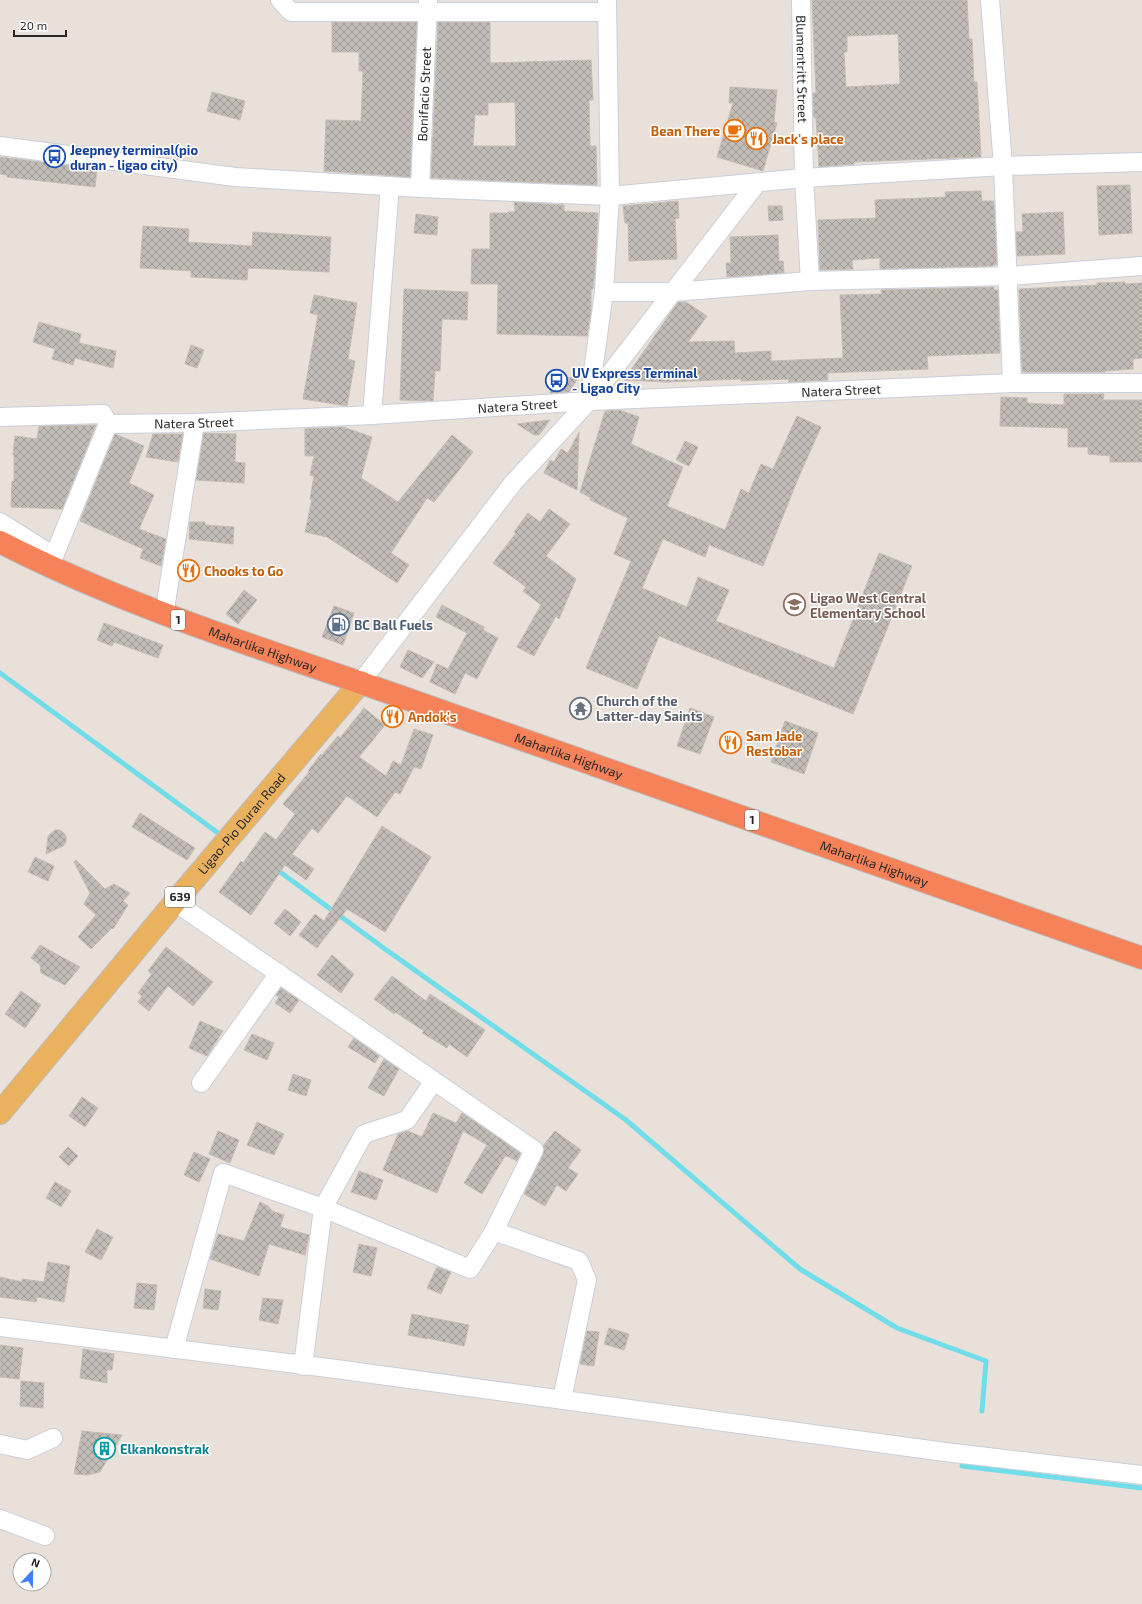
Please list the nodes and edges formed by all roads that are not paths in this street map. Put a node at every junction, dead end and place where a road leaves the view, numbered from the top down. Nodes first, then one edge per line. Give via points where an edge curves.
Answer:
1 (280, 0) edge
2 (801, 0) edge
3 (990, 0) edge
4 (427, 6) edge
5 (607, 6) edge
6 (0, 146) edge
7 (1142, 162) edge
8 (1003, 166) junction
9 (804, 178) junction
10 (757, 183) junction
11 (390, 186) junction
12 (420, 188) junction
13 (610, 196) junction
14 (1142, 266) edge
15 (1008, 276) junction
16 (810, 281) junction
17 (604, 292) junction
18 (674, 292) junction
19 (1012, 383) junction
20 (1142, 383) edge
21 (589, 401) junction
22 (372, 415) junction
23 (0, 417) edge
24 (195, 423) junction
25 (108, 424) junction
26 (0, 522) edge
27 (0, 542) edge
28 (164, 615) junction
29 (361, 682) junction
30 (175, 902) junction
31 (1142, 958) edge
32 (279, 973) junction
33 (434, 1081) junction
34 (201, 1083) dead end
35 (0, 1113) edge
36 (323, 1208) junction
37 (494, 1231) junction
38 (0, 1327) edge
39 (174, 1349) junction
40 (303, 1366) junction
41 (562, 1399) junction
42 (53, 1438) dead end
43 (0, 1444) edge
44 (1142, 1475) edge
45 (0, 1519) edge
46 (45, 1536) dead end

1 - 4 street via 291,12
2 - 9 street, Blumentritt Street
3 - 8 street
4 - 5 street
4 - 12 street, Bonifacio Street
5 - 13 street
6 - 11 street via 235,176
7 - 8 street
8 - 9 street
8 - 15 street
9 - 10 street
9 - 16 street, Blumentritt Street
10 - 13 street
10 - 18 street
11 - 12 street
11 - 22 street
12 - 13 street
13 - 17 street
14 - 15 street
15 - 16 street
15 - 19 street
16 - 18 street
17 - 18 street
17 - 21 street
18 - 21 street
19 - 20 street, Natera Street
19 - 21 street, Natera Street
21 - 22 street, Natera Street
21 - 29 street via 513,483
22 - 24 street, Natera Street
23 - 25 street via 103,414
24 - 25 street, Natera Street
24 - 28 street
25 - 26 street via 54,556
27 - 28 highway, Maharlika Highway / 1 via 112,595
28 - 29 highway, Maharlika Highway / 1
29 - 30 main road, Ligao-Pio Duran Road / 639
29 - 31 highway, Maharlika Highway / 1
30 - 32 street
30 - 35 main road, Ligao-Pio Duran Road / 639
32 - 33 street
32 - 34 street
33 - 36 street via 407,1120 364,1134
33 - 37 street via 534,1150
36 - 37 street via 470,1269
36 - 39 street via 223,1173
36 - 40 street
37 - 41 street via 579,1261 587,1280
38 - 39 street
39 - 40 street
40 - 41 street
41 - 44 street via 945,1452
42 - 43 street via 26,1450
45 - 46 street

